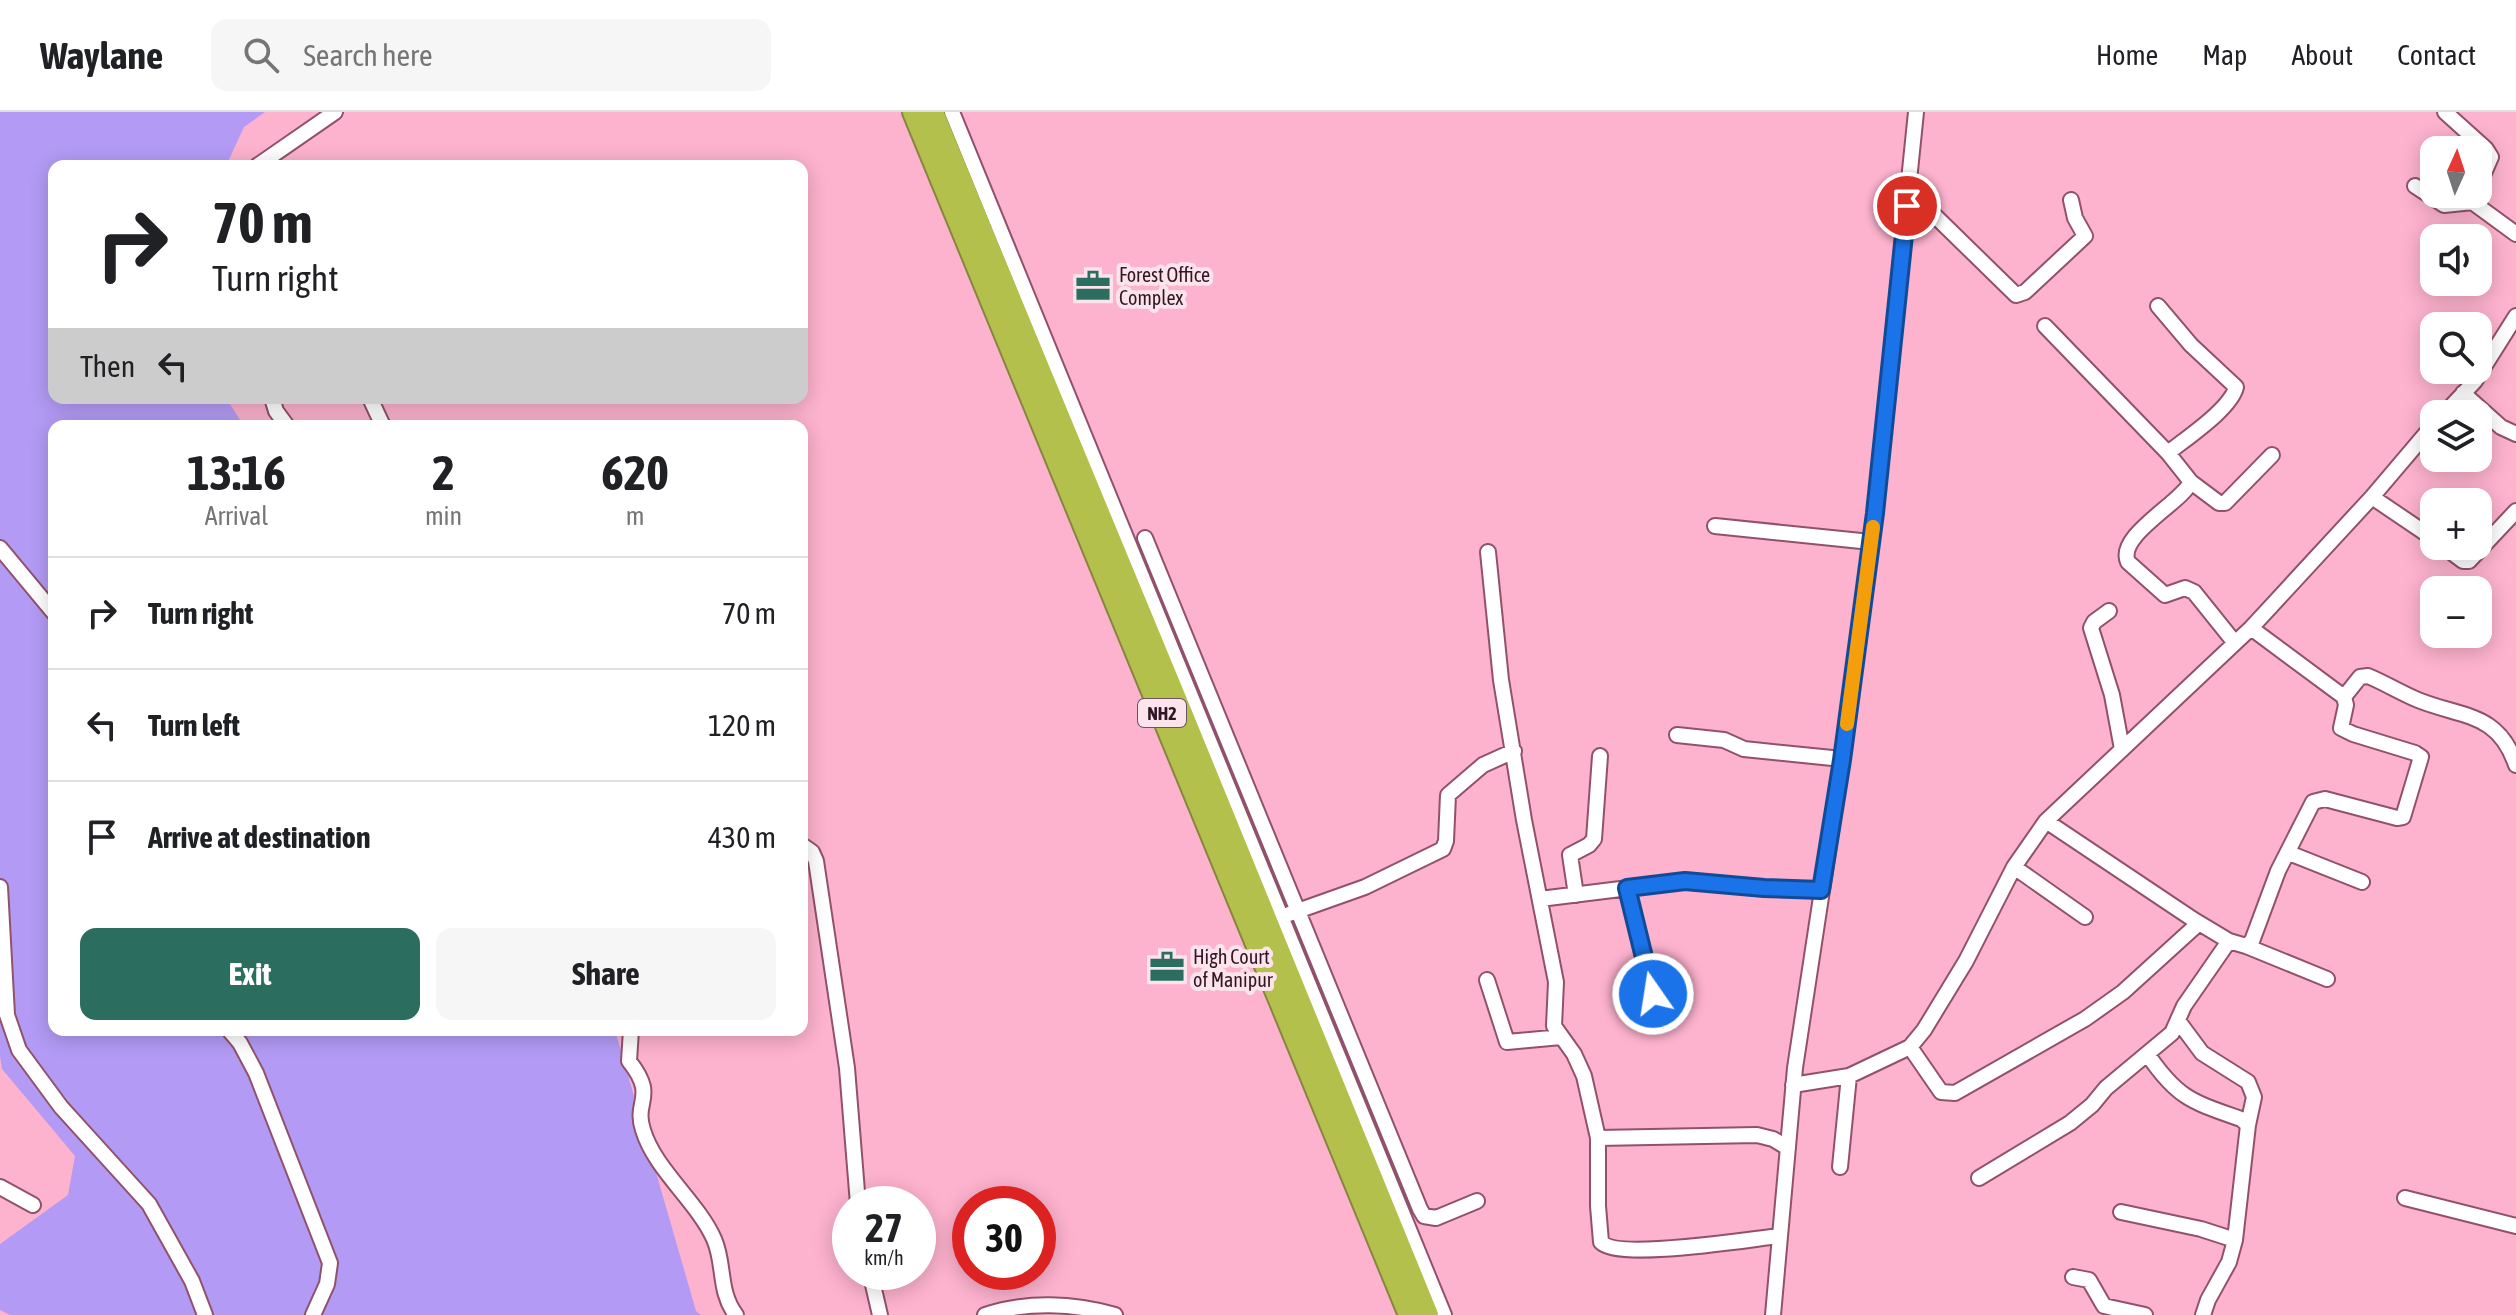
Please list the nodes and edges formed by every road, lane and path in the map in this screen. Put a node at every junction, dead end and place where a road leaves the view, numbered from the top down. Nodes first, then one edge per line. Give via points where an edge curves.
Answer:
1 (335, 112) edge
2 (913, 112) edge
3 (933, 112) edge
4 (952, 112) edge
5 (1916, 112) edge
6 (2445, 112) edge
7 (2472, 136) edge
8 (266, 160) edge
9 (2415, 186) dead end
10 (2420, 189) edge
11 (1908, 196) junction
12 (2071, 200) dead end
13 (2489, 208) edge
14 (2516, 234) edge
15 (2158, 306) dead end
16 (2512, 324) edge
17 (2045, 326) dead end
18 (2463, 393) junction
19 (2457, 400) edge
20 (2515, 434) edge
21 (2420, 440) edge
22 (2168, 453) junction
23 (2272, 455) dead end
24 (2191, 482) junction
25 (2372, 497) junction
26 (2516, 511) edge
27 (1715, 526) dead end
28 (2420, 530) edge
29 (2492, 537) edge
30 (1145, 538) dead end
31 (1871, 542) junction
32 (0, 548) edge
33 (1488, 552) dead end
34 (48, 606) edge
35 (2109, 611) dead end
36 (2251, 628) junction
37 (2235, 643) junction
38 (2344, 697) junction
39 (1677, 735) dead end
40 (2122, 749) junction
41 (1514, 751) junction
42 (1600, 756) dead end
43 (1842, 759) junction
44 (2516, 765) edge
45 (2046, 821) junction
46 (808, 848) edge
47 (2289, 853) junction
48 (2014, 867) junction
49 (2362, 882) dead end
50 (0, 887) edge
51 (1627, 888) junction
52 (1821, 890) junction
53 (1576, 895) junction
54 (1540, 899) junction
55 (1298, 911) junction
56 (1281, 917) junction
57 (2085, 917) dead end
58 (2199, 923) junction
59 (2229, 941) junction
60 (2246, 946) junction
61 (2327, 979) dead end
62 (1487, 980) dead end
63 (1653, 994) dead end
64 (2179, 1022) junction
65 (234, 1036) edge
66 (631, 1036) edge
67 (1561, 1037) junction
68 (1910, 1047) junction
69 (2148, 1055) junction
70 (1849, 1076) junction
71 (1793, 1085) junction
72 (2248, 1125) junction
73 (1598, 1138) junction
74 (1788, 1148) junction
75 (1840, 1167) dead end
76 (1979, 1178) dead end
77 (857, 1186) edge
78 (0, 1187) edge
79 (2405, 1198) dead end
80 (1477, 1201) dead end
81 (33, 1205) dead end
82 (2121, 1212) dead end
83 (2516, 1226) edge
84 (1780, 1236) junction
85 (2235, 1240) junction
86 (2073, 1277) dead end
87 (874, 1290) edge
88 (205, 1315) edge
89 (313, 1315) edge
90 (736, 1315) edge
91 (880, 1315) edge
92 (985, 1315) edge
93 (1115, 1315) edge
94 (1409, 1315) edge
95 (1428, 1315) edge
96 (1444, 1315) edge
97 (1773, 1315) edge
98 (2145, 1315) edge
99 (2203, 1315) edge

1 - 8 street
2 - 94 highway, NH2
3 - 95 highway, NH2
4 - 56 street
5 - 11 street
6 - 7 street
9 - 10 street
11 - 12 street via 2016,295 2085,236
11 - 31 street
13 - 14 street
15 - 22 street via 2236,387 2201,427
16 - 18 street
17 - 22 street
18 - 19 street
18 - 20 street
21 - 25 street
22 - 24 street
23 - 24 street via 2225,503
24 - 37 street via 2141,531 2125,558 2162,593 2185,588 2194,592
25 - 28 street
25 - 36 street
26 - 29 street
27 - 31 street
30 - 55 street
31 - 43 street
32 - 34 street
33 - 41 street
35 - 40 street via 2091,628
36 - 37 street
36 - 38 street
37 - 40 street
38 - 44 street via 2360,677 2368,676 2420,701 2472,717 2503,737
38 - 47 street via 2341,728 2421,757 2404,814 2397,818 2319,799 2310,806
39 - 43 street via 1724,740 1744,749
40 - 45 street
41 - 54 street
41 - 55 street via 1483,765 1448,795 1443,849 1365,887
42 - 53 street via 1594,839 1570,855
43 - 52 street
45 - 48 street
45 - 58 street
46 - 77 street via 816,861 847,1068
47 - 49 street
47 - 60 street
48 - 57 street
48 - 68 street via 1966,961
50 - 88 street via 7,1015 19,1050 61,1107 149,1204
51 - 52 street via 1685,881
51 - 53 street
51 - 63 street
52 - 71 street
53 - 54 street
54 - 67 street via 1556,982 1554,1026
55 - 56 street
55 - 80 street via 1420,1209 1429,1219
56 - 96 street
58 - 59 street
58 - 68 street via 2085,1019 1955,1093 1941,1092
59 - 60 street
59 - 64 street via 2184,1006
60 - 61 street
62 - 67 street via 1507,1042
64 - 69 street
64 - 72 street via 2202,1053 2248,1082 2254,1097
65 - 89 street via 256,1073 330,1263
66 - 90 street via 629,1061 645,1091 642,1130 712,1236 721,1282
67 - 73 street via 1584,1076
68 - 70 street
69 - 72 street via 2185,1098
69 - 76 street via 2070,1123
70 - 71 street
70 - 75 street
71 - 74 street
72 - 85 street
73 - 74 street via 1757,1135
73 - 84 street via 1598,1206 1605,1247 1685,1247
74 - 84 street
78 - 81 street
79 - 83 street
82 - 85 street
84 - 97 street
85 - 99 street
86 - 98 street via 2089,1280 2109,1309
87 - 91 street
92 - 93 street via 1040,1305

